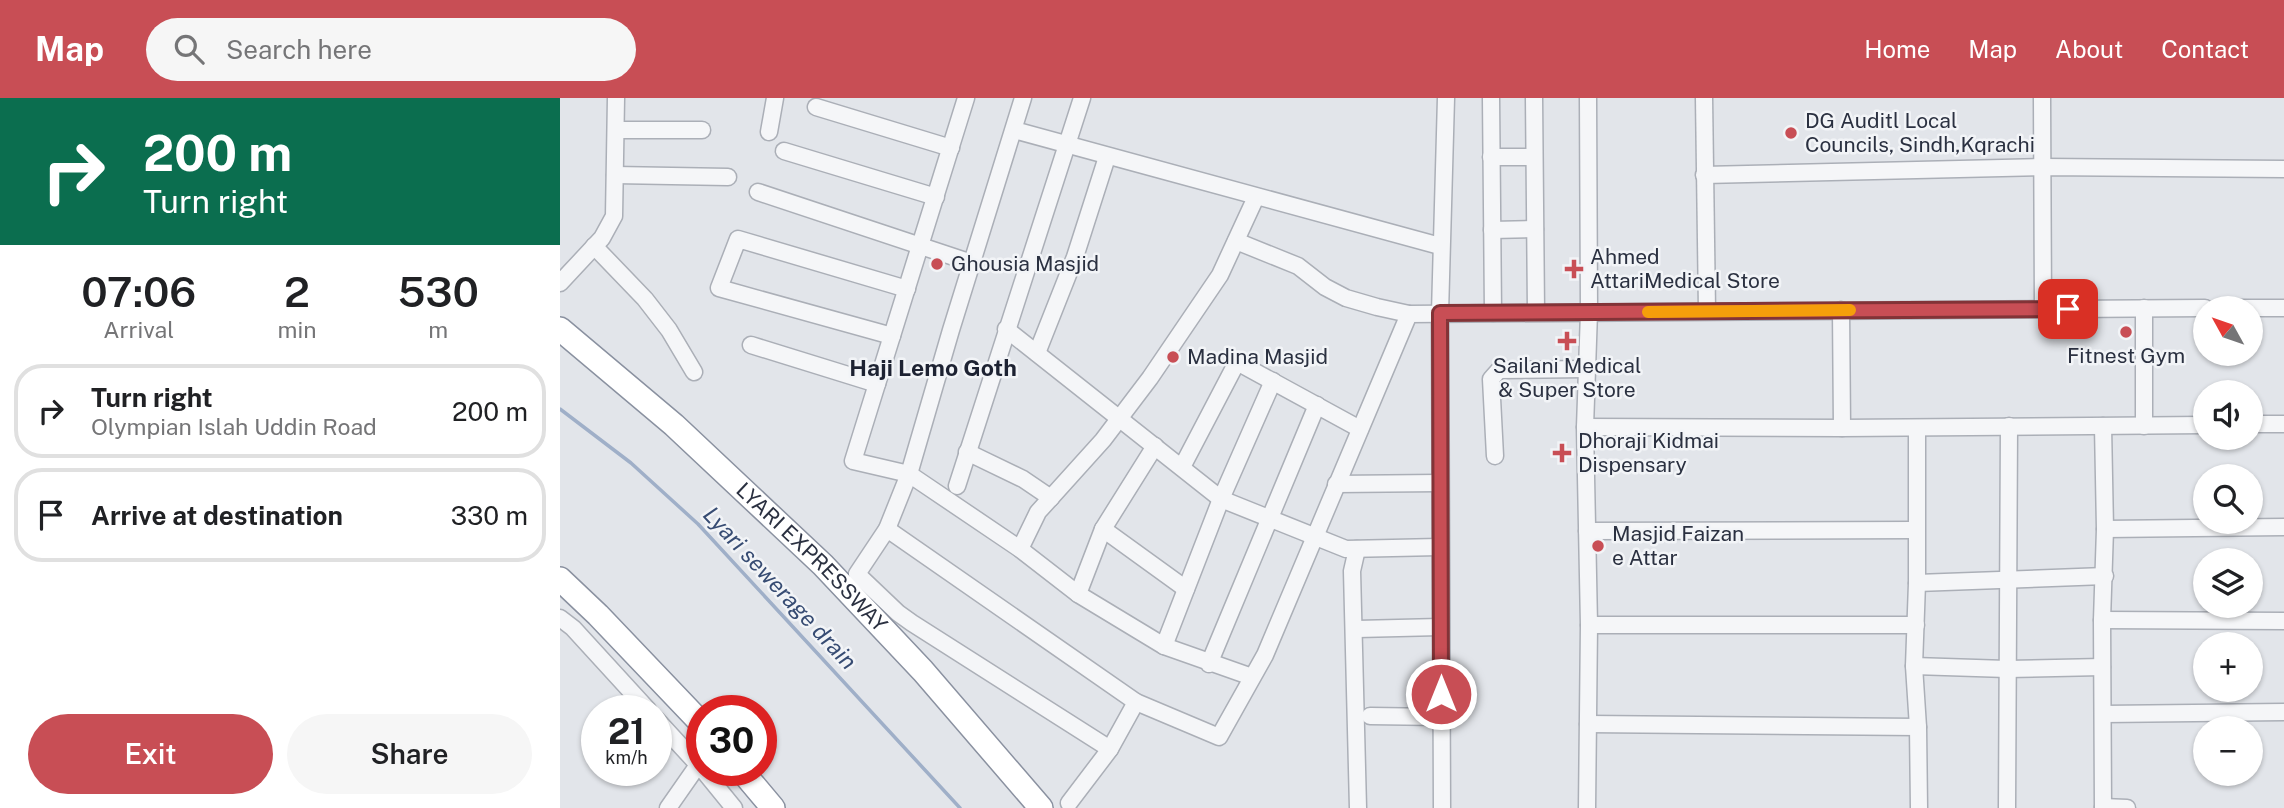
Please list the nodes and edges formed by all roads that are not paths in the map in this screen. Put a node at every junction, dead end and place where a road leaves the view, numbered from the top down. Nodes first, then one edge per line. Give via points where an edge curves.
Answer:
1 (616, 98) edge
2 (775, 98) edge
3 (1023, 98) edge
4 (1082, 98) edge
5 (1446, 98) edge
6 (1491, 98) edge
7 (1534, 98) edge
8 (1588, 98) edge
9 (1704, 98) edge
10 (2042, 98) edge
11 (963, 99) edge
12 (816, 107) dead end
13 (616, 130) junction
14 (702, 130) dead end
15 (1014, 130) junction
16 (769, 132) dead end
17 (1068, 146) junction
18 (951, 148) junction
19 (784, 151) dead end
20 (1107, 157) junction
21 (1491, 157) junction
22 (1534, 157) junction
23 (2043, 167) junction
24 (2284, 169) edge
25 (615, 175) junction
26 (1704, 175) junction
27 (728, 177) dead end
28 (758, 192) dead end
29 (936, 197) junction
30 (1256, 197) junction
31 (1535, 229) junction
32 (1492, 230) junction
33 (1236, 241) junction
34 (594, 246) junction
35 (921, 246) junction
36 (1440, 246) junction
37 (972, 263) junction
38 (560, 283) edge
39 (907, 289) junction
40 (2144, 308) junction
41 (2193, 308) edge
42 (2263, 308) edge
43 (2284, 308) edge
44 (2042, 309) junction
45 (1841, 310) junction
46 (1707, 311) junction
47 (1589, 312) junction
48 (1409, 313) junction
49 (1440, 313) junction
50 (1493, 313) junction
51 (1536, 313) junction
52 (1006, 328) junction
53 (560, 329) edge
54 (892, 336) junction
55 (751, 345) dead end
56 (1038, 353) junction
57 (1586, 369) junction
58 (694, 372) dead end
59 (1273, 382) junction
60 (877, 384) junction
61 (1317, 405) junction
62 (1120, 418) junction
63 (2263, 424) edge
64 (2284, 424) edge
65 (2193, 425) edge
66 (2010, 426) junction
67 (2104, 426) junction
68 (2144, 426) junction
69 (1586, 427) junction
70 (1842, 428) junction
71 (1917, 428) junction
72 (1360, 429) junction
73 (1155, 446) junction
74 (967, 453) junction
75 (1495, 456) dead end
76 (1182, 467) junction
77 (909, 474) junction
78 (1439, 482) junction
79 (1336, 484) junction
80 (957, 486) dead end
81 (1051, 498) junction
82 (1220, 499) junction
83 (1269, 519) junction
84 (2284, 527) edge
85 (887, 529) junction
86 (1103, 529) junction
87 (2105, 529) junction
88 (1916, 530) junction
89 (1587, 531) junction
90 (1314, 536) junction
91 (1440, 547) junction
92 (1020, 549) junction
93 (1357, 549) junction
94 (2105, 576) junction
95 (560, 579) edge
96 (2008, 580) junction
97 (1917, 583) junction
98 (1185, 589) junction
99 (1078, 593) junction
100 (560, 618) edge
101 (2102, 620) junction
102 (2284, 621) edge
103 (1589, 625) junction
104 (1916, 625) junction
105 (1440, 627) junction
106 (1357, 629) dead end
107 (1164, 646) junction
108 (1209, 664) junction
109 (1914, 666) junction
110 (2102, 667) junction
111 (2007, 669) junction
112 (1252, 677) junction
113 (635, 695) edge
114 (1136, 702) junction
115 (686, 707) edge
116 (2284, 712) edge
117 (2104, 714) junction
118 (1370, 716) dead end
119 (1441, 717) junction
120 (1588, 724) junction
121 (1918, 727) junction
122 (672, 736) edge
123 (1110, 749) junction
124 (686, 752) edge
125 (686, 786) edge
126 (716, 786) edge
127 (754, 786) edge
128 (1069, 803) dead end
129 (668, 808) edge
130 (734, 808) edge
131 (773, 808) edge
132 (1041, 808) edge
133 (1358, 808) edge
134 (1441, 808) edge
135 (1587, 808) edge
136 (1919, 808) edge
137 (2007, 808) edge
138 (2103, 808) edge
139 (2127, 808) edge

1 - 13 street
2 - 16 street
3 - 15 street
4 - 17 street
5 - 36 street
6 - 21 street
7 - 22 street
8 - 47 street
9 - 26 street
10 - 23 street
11 - 18 street
12 - 18 street
13 - 14 street
13 - 25 street
15 - 17 street
15 - 37 street
17 - 20 street
17 - 52 street
18 - 29 street
19 - 29 street
20 - 30 street
20 - 56 street
21 - 22 street
21 - 32 street
22 - 31 street
23 - 24 street
23 - 26 street
23 - 44 street
25 - 27 street
25 - 34 street via 614,216
26 - 46 street
28 - 35 street
29 - 35 street
30 - 33 street
30 - 36 street
31 - 32 street
31 - 51 street
32 - 50 street
33 - 48 street via 1298,266 1346,298
33 - 62 street via 1220,275
34 - 38 street
34 - 58 street via 653,309
35 - 37 street
35 - 39 street
36 - 49 street
37 - 77 street
39 - 54 street
39 - 54 street via 738,239 719,288
40 - 41 street
40 - 44 street
40 - 68 street
42 - 43 street
44 - 45 street
45 - 46 street
45 - 70 street
46 - 47 street
47 - 51 street
47 - 57 street
48 - 49 street
48 - 72 street
49 - 50 street
49 - 78 street
50 - 51 street
52 - 56 street
52 - 74 street
53 - 132 highway, LYARI EXPRESSWAY via 674,425 822,565 923,671
54 - 60 street
55 - 60 street
56 - 62 street
57 - 69 street
57 - 75 street via 1499,370 1491,379
59 - 61 street
59 - 76 street via 1237,362
59 - 82 street
60 - 77 street via 853,461
61 - 72 street
61 - 83 street
62 - 73 street
62 - 81 street
63 - 64 street
65 - 68 street
66 - 67 street
66 - 71 street
66 - 96 street
67 - 68 street
67 - 87 street
69 - 70 street
69 - 89 street
70 - 71 street
71 - 88 street
72 - 79 street
73 - 76 street
73 - 86 street
74 - 80 street
74 - 81 street via 1023,479
76 - 82 street
77 - 85 street
77 - 92 street
78 - 79 street
78 - 91 street
79 - 90 street
81 - 92 street via 1038,512
82 - 83 street
82 - 98 street
83 - 90 street
83 - 108 street
84 - 87 street
85 - 114 street
85 - 123 street via 857,574 912,623
86 - 98 street
86 - 99 street
87 - 94 street
88 - 89 street
88 - 97 street
89 - 103 street
90 - 93 street
90 - 112 street
91 - 93 street
91 - 105 street
92 - 99 street
93 - 133 street via 1352,571
94 - 96 street
94 - 101 street
95 - 115 highway
96 - 97 street
96 - 111 street
97 - 104 street
98 - 107 street
99 - 107 street
100 - 113 street
101 - 102 street
101 - 110 street
103 - 104 street
103 - 120 street
104 - 109 street
105 - 106 street
105 - 119 street
107 - 108 street
108 - 112 street
109 - 111 street
109 - 121 street
110 - 111 street
110 - 117 street
111 - 137 street
112 - 114 street via 1219,737
114 - 123 street
116 - 117 street
117 - 138 street
118 - 119 street
119 - 134 street
120 - 121 street
120 - 135 street
121 - 136 street
122 - 124 street
123 - 128 street
125 - 129 street
126 - 130 street
127 - 131 highway
138 - 139 street

